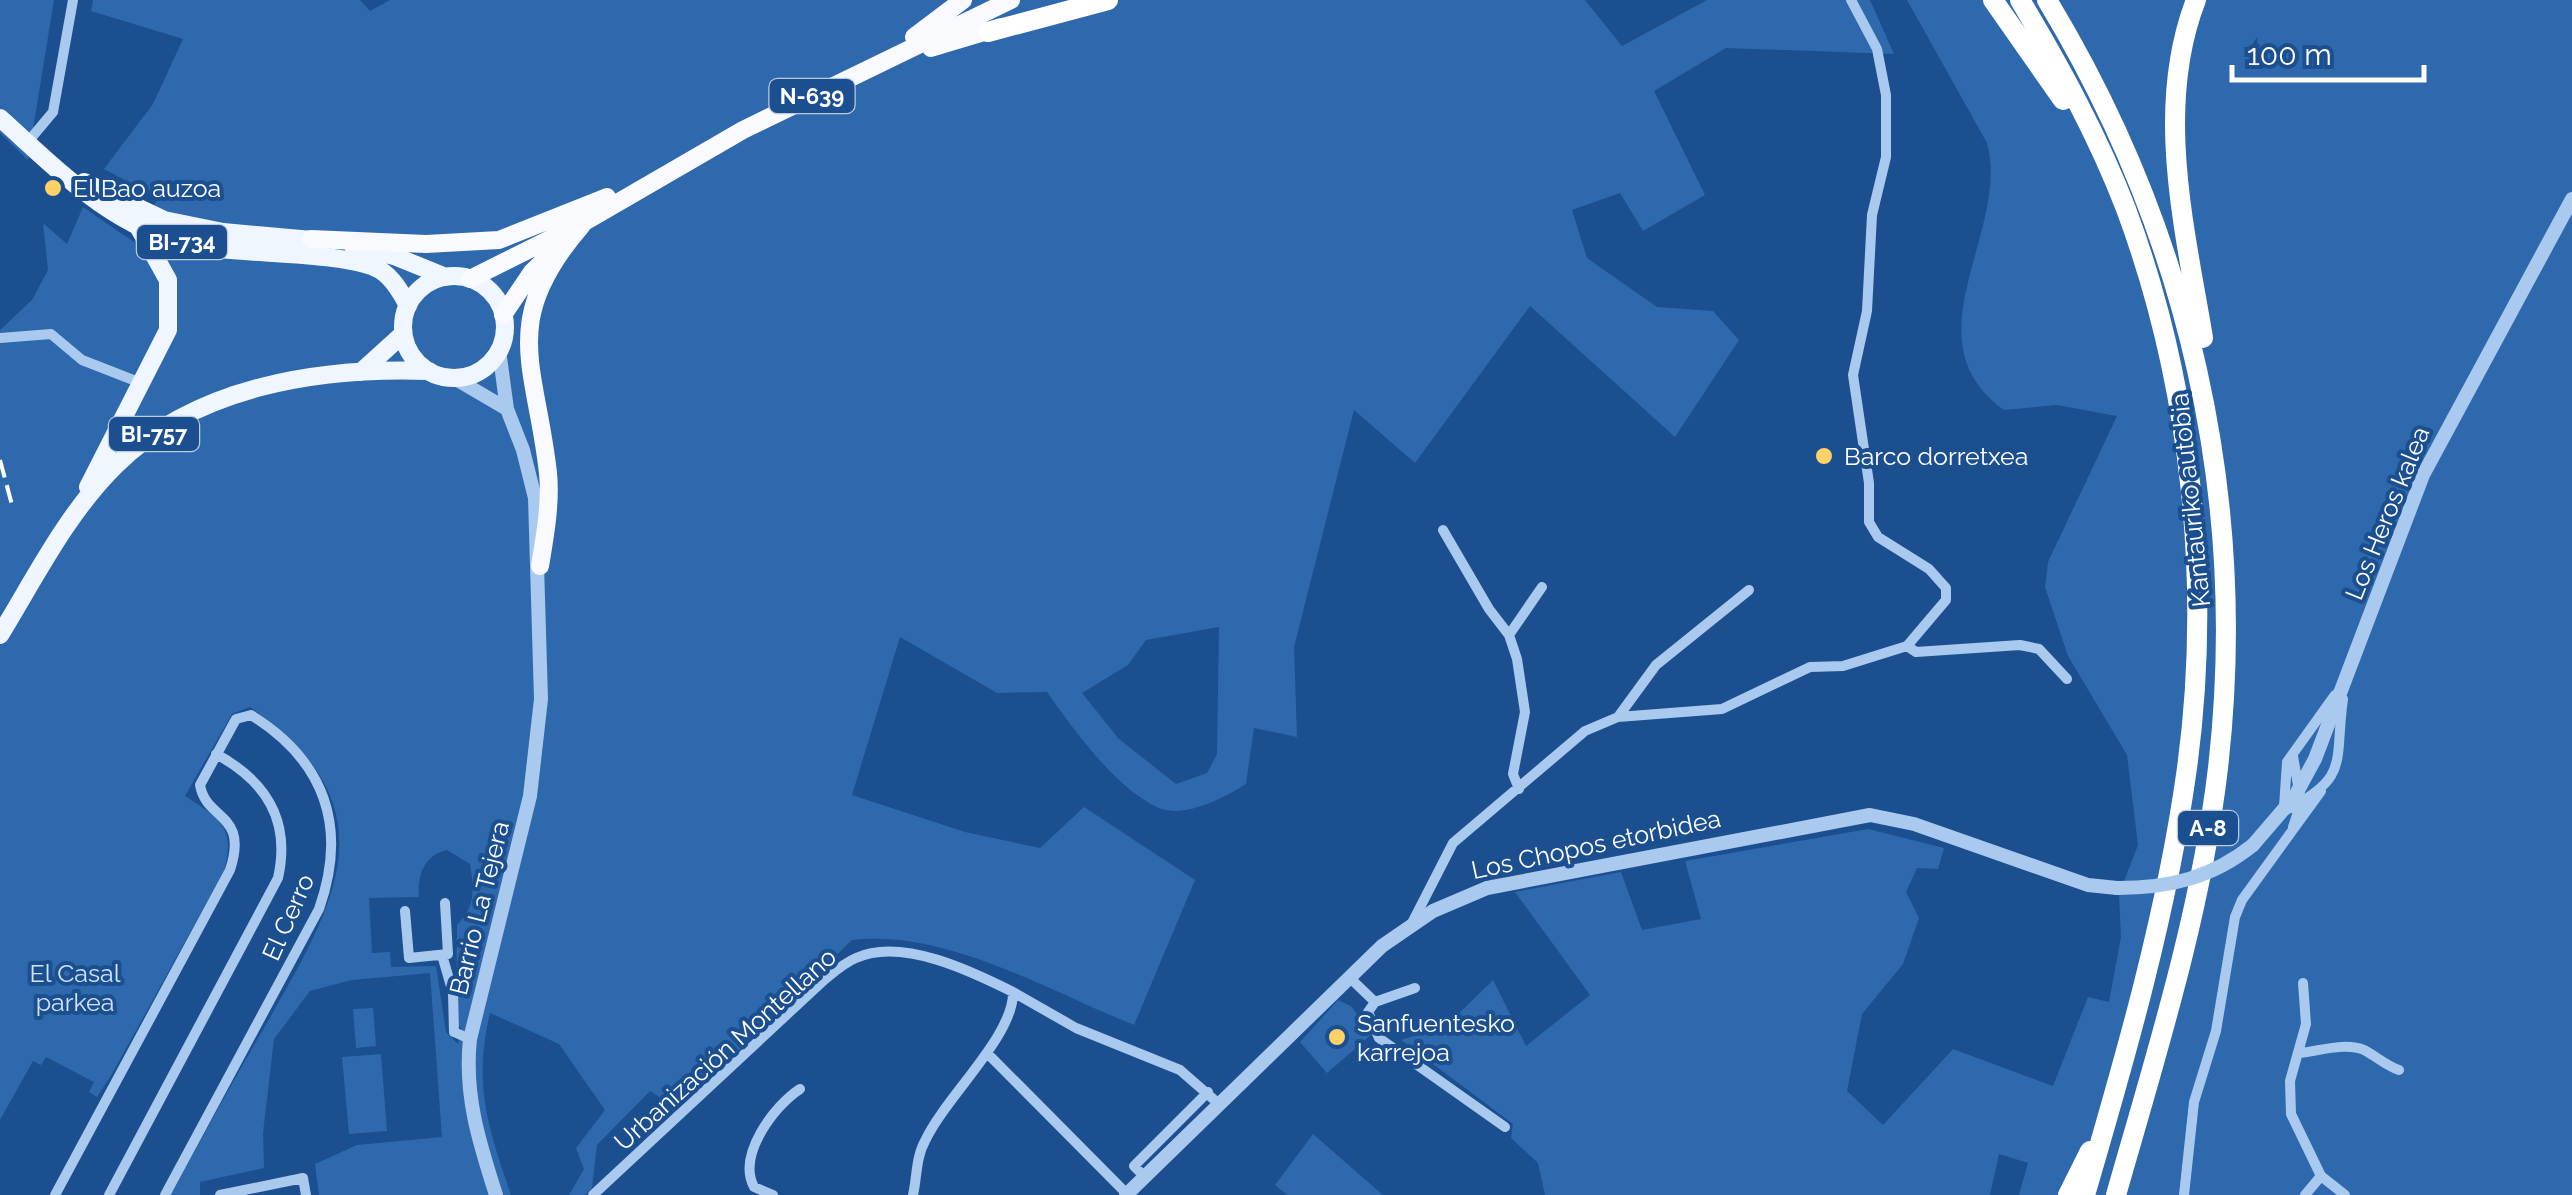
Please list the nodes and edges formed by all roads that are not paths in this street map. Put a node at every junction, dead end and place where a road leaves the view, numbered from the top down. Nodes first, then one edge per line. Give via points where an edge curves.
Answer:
1 (73, 0) edge
2 (963, 0) edge
3 (1011, 0) edge
4 (1073, 0) edge
5 (1108, 0) edge
6 (1851, 0) edge
7 (1994, 0) edge
8 (2020, 0) edge
9 (2047, 0) edge
10 (2196, 0) edge
11 (988, 32) junction
12 (882, 62) junction
13 (0, 118) edge
14 (28, 143) junction
15 (54, 164) junction
16 (663, 174) junction
17 (2572, 199) edge
18 (586, 221) junction
19 (138, 228) junction
20 (572, 237) junction
21 (312, 239) junction
22 (2145, 268) junction
23 (446, 277) junction
24 (470, 279) junction
25 (408, 306) junction
26 (503, 315) junction
27 (404, 334) junction
28 (0, 338) edge
29 (499, 350) junction
30 (360, 372) junction
31 (429, 372) junction
32 (454, 378) junction
33 (141, 383) junction
34 (506, 410) junction
35 (2216, 464) junction
36 (69, 523) junction
37 (1443, 530) dead end
38 (540, 566) junction
39 (1542, 587) dead end
40 (1749, 590) dead end
41 (1509, 634) junction
42 (0, 635) edge
43 (1907, 646) junction
44 (2067, 679) dead end
45 (2345, 683) junction
46 (1618, 718) junction
47 (2302, 740) junction
48 (2323, 740) junction
49 (216, 754) junction
50 (2293, 756) junction
51 (2338, 756) junction
52 (1519, 789) junction
53 (2321, 792) junction
54 (2301, 795) junction
55 (2283, 812) junction
56 (2289, 838) junction
57 (2254, 845) joint
58 (445, 904) dead end
59 (406, 910) dead end
60 (1412, 924) junction
61 (442, 955) junction
62 (1350, 977) junction
63 (2302, 983) dead end
64 (1415, 988) dead end
65 (1013, 992) junction
66 (1375, 1002) junction
67 (470, 1039) junction
68 (986, 1053) junction
69 (2300, 1054) junction
70 (2399, 1070) dead end
71 (800, 1090) dead end
72 (1208, 1092) junction
73 (1220, 1104) junction
74 (1505, 1127) dead end
75 (2100, 1137) junction
76 (2320, 1176) junction
77 (1144, 1177) junction
78 (2119, 1191) edge
79 (55, 1195) edge
80 (109, 1195) edge
81 (165, 1195) edge
82 (220, 1195) edge
83 (306, 1195) edge
84 (496, 1195) edge
85 (592, 1195) edge
86 (773, 1195) edge
87 (913, 1195) edge
88 (1127, 1195) edge
89 (2068, 1195) edge
90 (2085, 1195) edge
91 (2184, 1195) edge
92 (2304, 1195) edge
93 (2345, 1195) edge

1 - 14 street via 52,112
2 - 12 highway
3 - 12 highway, N-639
4 - 11 highway
5 - 11 highway
6 - 43 street via 1876,49 1886,95 1886,156 1872,215 1867,311 1853,375 1870,522 1878,537 1946,588 1940,610
7 - 22 highway via 2068,107
8 - 22 highway, Kantauriko autobia / A-8 via 2105,158
9 - 35 highway, Kantauriko autobia / A-8 via 2116,128 2160,232 2193,342
10 - 35 highway via 2182,58 2176,146 2218,427
11 - 12 highway
12 - 16 highway, N-639
13 - 14 main road, BI-734
14 - 15 main road, BI-734
15 - 19 main road, BI-734 via 100,206
15 - 21 main road, BI-734 via 164,220
16 - 18 highway, N-639
16 - 21 highway via 498,240
17 - 45 street, Los Heros kalea via 2440,439
18 - 20 highway, N-639
18 - 24 highway, N-639
19 - 25 main road, BI-734 via 244,254 370,265 391,278
19 - 33 main road via 168,280 170,307 168,330
20 - 26 highway, N-639 via 532,272
20 - 38 highway via 536,297 526,342 548,476
21 - 23 main road, BI-734 via 377,251
22 - 75 highway, Kantauriko autobia / A-8 via 2187,472 2196,667 2170,862
23 - 24 main road
23 - 25 main road via 423,286
24 - 26 main road via 491,293
25 - 27 main road
26 - 29 main road
27 - 30 main road
27 - 31 main road via 412,356
28 - 33 street via 51,334 82,360
29 - 32 main road via 480,370
29 - 34 street, Barrio La Tejera
30 - 31 main road, BI-757
30 - 36 main road, BI-757 via 236,394 187,414 116,465
31 - 32 main road
32 - 34 street
33 - 36 main road
34 - 38 street, Barrio La Tejera via 532,481
35 - 78 highway, Kantauriko autobia / A-8 via 2228,620 2218,772 2178,970
36 - 42 main road, BI-757
37 - 41 street
38 - 67 street, Barrio La Tejera via 534,770
39 - 41 street
40 - 46 street via 1656,665
41 - 52 street via 1525,712 1513,774
43 - 44 street via 1916,652 2039,648
43 - 46 street via 1843,666 1810,667 1722,709
45 - 47 street
45 - 48 street, Los Heros kalea
45 - 51 street
46 - 52 street via 1573,739
47 - 48 street
47 - 50 street
48 - 51 street
48 - 54 street, Los Heros kalea
49 - 79 street, El Cerro via 200,791 233,832 230,870
49 - 80 street, El Cerro via 268,796 281,830 278,878
49 - 81 street, El Cerro via 245,715 297,750 325,800 331,868 319,910
50 - 54 street
50 - 55 street
51 - 53 street
52 - 60 street via 1453,843
53 - 54 street
53 - 56 street
54 - 55 street, Los Heros kalea
54 - 56 street
55 - 57 street, Los Heros kalea
56 - 91 street via 2235,917 2216,1031 2194,1102
57 - 60 street, Los Chopos etorbidea, bridge via 2192,880 2116,888 2088,885 1870,814 1504,883 1460,897
58 - 61 street via 448,954
59 - 61 street via 409,958
60 - 62 street, Los Chopos etorbidea
61 - 67 street via 453,993 454,1032
62 - 66 street
62 - 73 street, Los Chopos etorbidea
63 - 69 street via 2306,1024
64 - 66 street
65 - 68 street via 1007,1024
65 - 72 street, Urbanización Montellano via 1076,1028 1180,1070
65 - 85 street, Urbanización Montellano via 934,960 879,952 858,956
66 - 74 street via 1368,1012 1379,1038
67 - 84 street, Barrio La Tejera via 472,1112
68 - 87 street via 924,1142
68 - 88 street
69 - 70 street via 2364,1050
69 - 76 street via 2290,1081 2291,1114
71 - 86 street via 766,1126 751,1161 754,1187
72 - 73 street, Urbanización Montellano
72 - 77 street via 1134,1166
73 - 77 street, Los Chopos etorbidea
75 - 89 highway
75 - 90 highway, Kantauriko autobia / A-8
76 - 92 street
76 - 93 street
77 - 88 street, Los Chopos etorbidea
82 - 83 street via 302,1178

